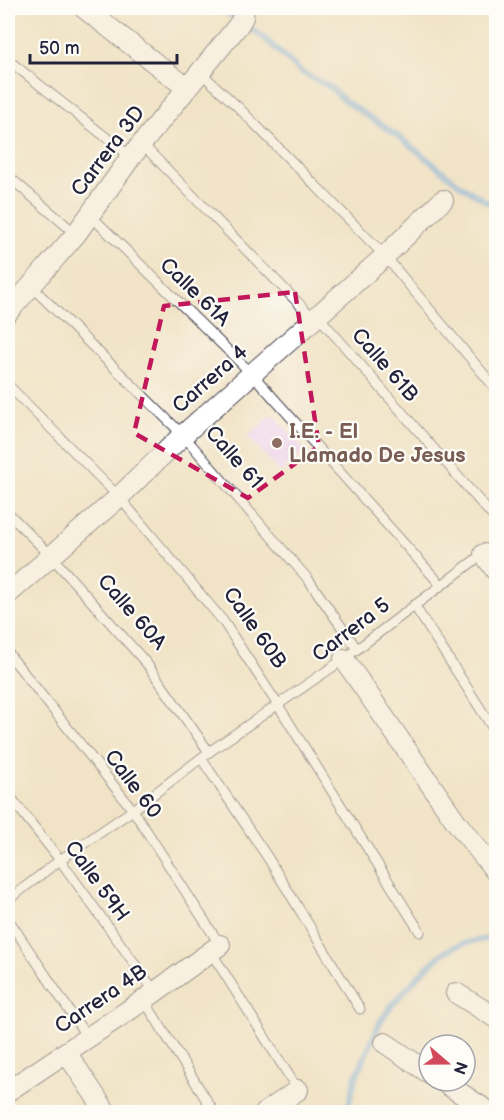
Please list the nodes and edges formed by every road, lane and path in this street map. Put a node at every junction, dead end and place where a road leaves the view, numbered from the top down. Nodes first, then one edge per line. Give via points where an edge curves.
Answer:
1 (84, 8) edge
2 (241, 17) edge
3 (8, 60) edge
4 (200, 72) junction
5 (187, 88) junction
6 (137, 151) junction
7 (8, 176) edge
8 (443, 200) dead end
9 (90, 215) junction
10 (76, 234) junction
11 (385, 256) junction
12 (31, 286) junction
13 (10, 304) edge
14 (316, 317) junction
15 (252, 374) junction
16 (8, 385) edge
17 (496, 389) edge
18 (183, 435) junction
19 (119, 497) junction
20 (8, 513) edge
21 (496, 520) edge
22 (490, 549) edge
23 (51, 556) junction
24 (496, 572) edge
25 (441, 585) junction
26 (8, 594) edge
27 (414, 605) junction
28 (8, 653) edge
29 (350, 654) junction
30 (278, 705) junction
31 (496, 733) edge
32 (205, 755) junction
33 (8, 794) edge
34 (133, 810) junction
35 (60, 860) junction
36 (496, 872) edge
37 (8, 900) edge
38 (8, 919) edge
39 (420, 932) dead end
40 (215, 948) junction
41 (456, 993) dead end
42 (150, 996) junction
43 (360, 1009) dead end
44 (496, 1018) edge
45 (87, 1037) junction
46 (385, 1043) dead end
47 (66, 1052) junction
48 (417, 1065) edge
49 (12, 1085) edge
50 (298, 1090) joint
51 (460, 1093) edge
52 (106, 1113) edge
53 (214, 1113) edge
54 (266, 1113) edge
55 (489, 1113) edge

1 - 5 street
2 - 4 street, Carrera 3D
3 - 6 lane, Calle 61B
4 - 5 street, Carrera 3D
4 - 11 lane
5 - 6 street, Carrera 3D
6 - 9 street, Carrera 3D
6 - 14 lane, Calle 61B
7 - 10 lane
8 - 11 street, Carrera 4
9 - 10 street, Carrera 3D
9 - 15 lane, Calle 61A
10 - 12 street, Carrera 3D
11 - 14 street, Carrera 4
11 - 17 lane
12 - 13 street, Carrera 3D
12 - 18 lane, Calle 61
14 - 15 street, Carrera 4
14 - 21 lane, Calle 61B
15 - 18 street, Carrera 4
15 - 25 lane, Calle 61A
16 - 19 lane, Calle 60B
18 - 19 street, Carrera 4
18 - 29 lane, Calle 61 via 308,579
19 - 23 street, Carrera 4
19 - 30 lane, Calle 60B via 223,621
20 - 23 lane, Calle 60A
22 - 24 street
22 - 25 lane, Carrera 5
23 - 26 street, Carrera 4
23 - 32 lane, Calle 60A via 147,664
25 - 27 lane, Carrera 5
27 - 29 lane, Carrera 5
27 - 31 lane
28 - 34 lane, Calle 60
29 - 30 lane, Carrera 5
29 - 36 street, Calle 61 via 457,823
30 - 32 lane, Carrera 5
30 - 39 lane, Calle 60B
32 - 34 lane, Carrera 5
32 - 43 lane, Calle 60A
33 - 35 lane, Calle 59H
34 - 35 lane, Carrera 5
34 - 40 lane, Calle 60
35 - 37 lane, Carrera 5
35 - 42 lane, Calle 59H
38 - 45 lane
40 - 42 street, Carrera 4B
40 - 50 lane, Calle 60
41 - 44 street
42 - 45 street, Carrera 4B
42 - 53 lane, Calle 59H
45 - 47 street, Carrera 4B
46 - 48 street
47 - 49 street, Carrera 4B
47 - 52 street
50 - 54 street
51 - 55 street

